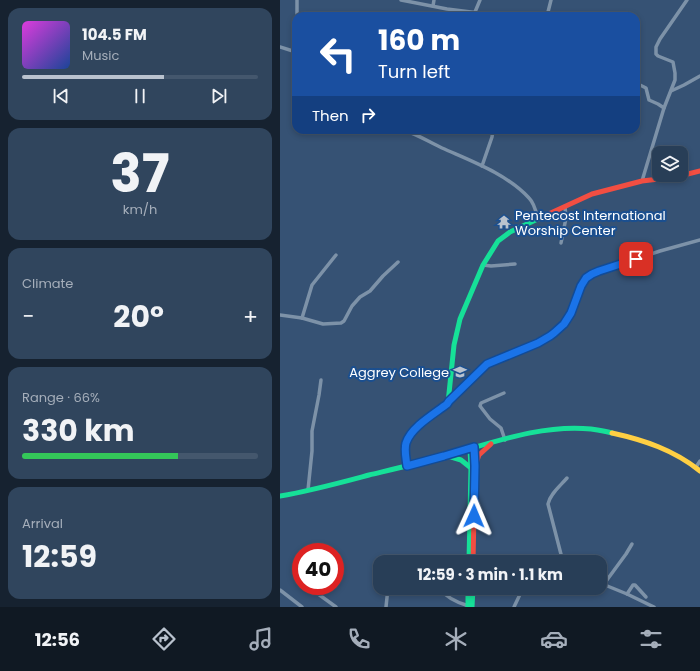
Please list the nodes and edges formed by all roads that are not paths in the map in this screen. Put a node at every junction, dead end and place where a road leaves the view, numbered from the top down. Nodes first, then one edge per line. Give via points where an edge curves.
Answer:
1 (297, 0) edge
2 (401, 0) edge
3 (434, 0) edge
4 (480, 0) edge
5 (551, 0) edge
6 (687, 0) edge
7 (433, 6) junction
8 (297, 12) edge
9 (475, 12) joint
10 (548, 12) edge
11 (280, 47) edge
12 (292, 51) edge
13 (700, 76) edge
14 (640, 85) edge
15 (671, 90) junction
16 (664, 108) junction
17 (413, 134) edge
18 (492, 134) edge
19 (482, 166) junction
20 (700, 171) edge
21 (642, 181) junction
22 (565, 207) junction
23 (538, 220) junction
24 (700, 240) edge
25 (560, 243) dead end
26 (336, 255) dead end
27 (398, 262) dead end
28 (515, 264) dead end
29 (483, 265) junction
30 (280, 315) edge
31 (302, 318) junction
32 (321, 380) dead end
33 (504, 393) dead end
34 (449, 401) junction
35 (505, 440) junction
36 (491, 443) junction
37 (472, 448) junction
38 (444, 456) junction
39 (700, 461) edge
40 (407, 466) junction
41 (473, 467) junction
42 (698, 469) edge
43 (567, 478) dead end
44 (308, 490) junction
45 (280, 496) edge
46 (632, 544) dead end
47 (469, 555) edge
48 (473, 555) edge
49 (561, 555) edge
50 (607, 578) edge
51 (607, 586) edge
52 (280, 591) edge
53 (627, 594) junction
54 (320, 595) edge
55 (387, 595) edge
56 (446, 595) edge
57 (469, 595) edge
58 (472, 595) edge
59 (520, 595) edge
60 (646, 597) dead end
61 (295, 602) junction
62 (293, 607) edge
63 (302, 607) edge
64 (336, 607) edge
65 (386, 607) edge
66 (470, 607) edge
67 (514, 607) edge
68 (654, 607) edge

1 - 8 street
2 - 7 street
3 - 7 street
4 - 9 street
5 - 10 street
6 - 15 street via 656,47 656,54 671,60 674,64 676,76
7 - 9 street
11 - 12 street
13 - 15 street
14 - 16 street via 646,88 649,100
15 - 16 street
16 - 21 street
17 - 19 street
18 - 19 street
19 - 23 street via 510,181 523,192 534,206
20 - 21 main road
21 - 22 main road via 600,192
22 - 23 main road
22 - 25 street via 566,218
23 - 29 main road via 510,232 498,241
24 - 34 street via 592,274 581,286 568,318 554,333 538,343 487,364
26 - 31 street via 312,285
27 - 31 street via 370,291 360,297 342,323 324,324
28 - 29 street
29 - 34 main road via 462,314 454,345
30 - 31 street
32 - 44 street via 312,431
33 - 35 street via 481,403 480,406 501,428
34 - 40 main road via 412,432 406,446
35 - 36 main road
35 - 42 main road via 546,431 598,430 651,443 677,455
36 - 37 main road
36 - 41 main road via 479,455
37 - 38 main road
37 - 41 main road
38 - 40 main road
38 - 41 main road via 458,458
39 - 42 street
40 - 44 main road
41 - 47 main road
41 - 48 main road
43 - 49 street via 551,496 548,504
44 - 45 main road
46 - 50 street
51 - 53 street
52 - 61 street
53 - 60 street via 633,585 636,585
53 - 68 street
54 - 64 street
55 - 65 street
56 - 66 street
57 - 66 main road
58 - 66 main road
59 - 67 street
61 - 62 street
61 - 63 street

